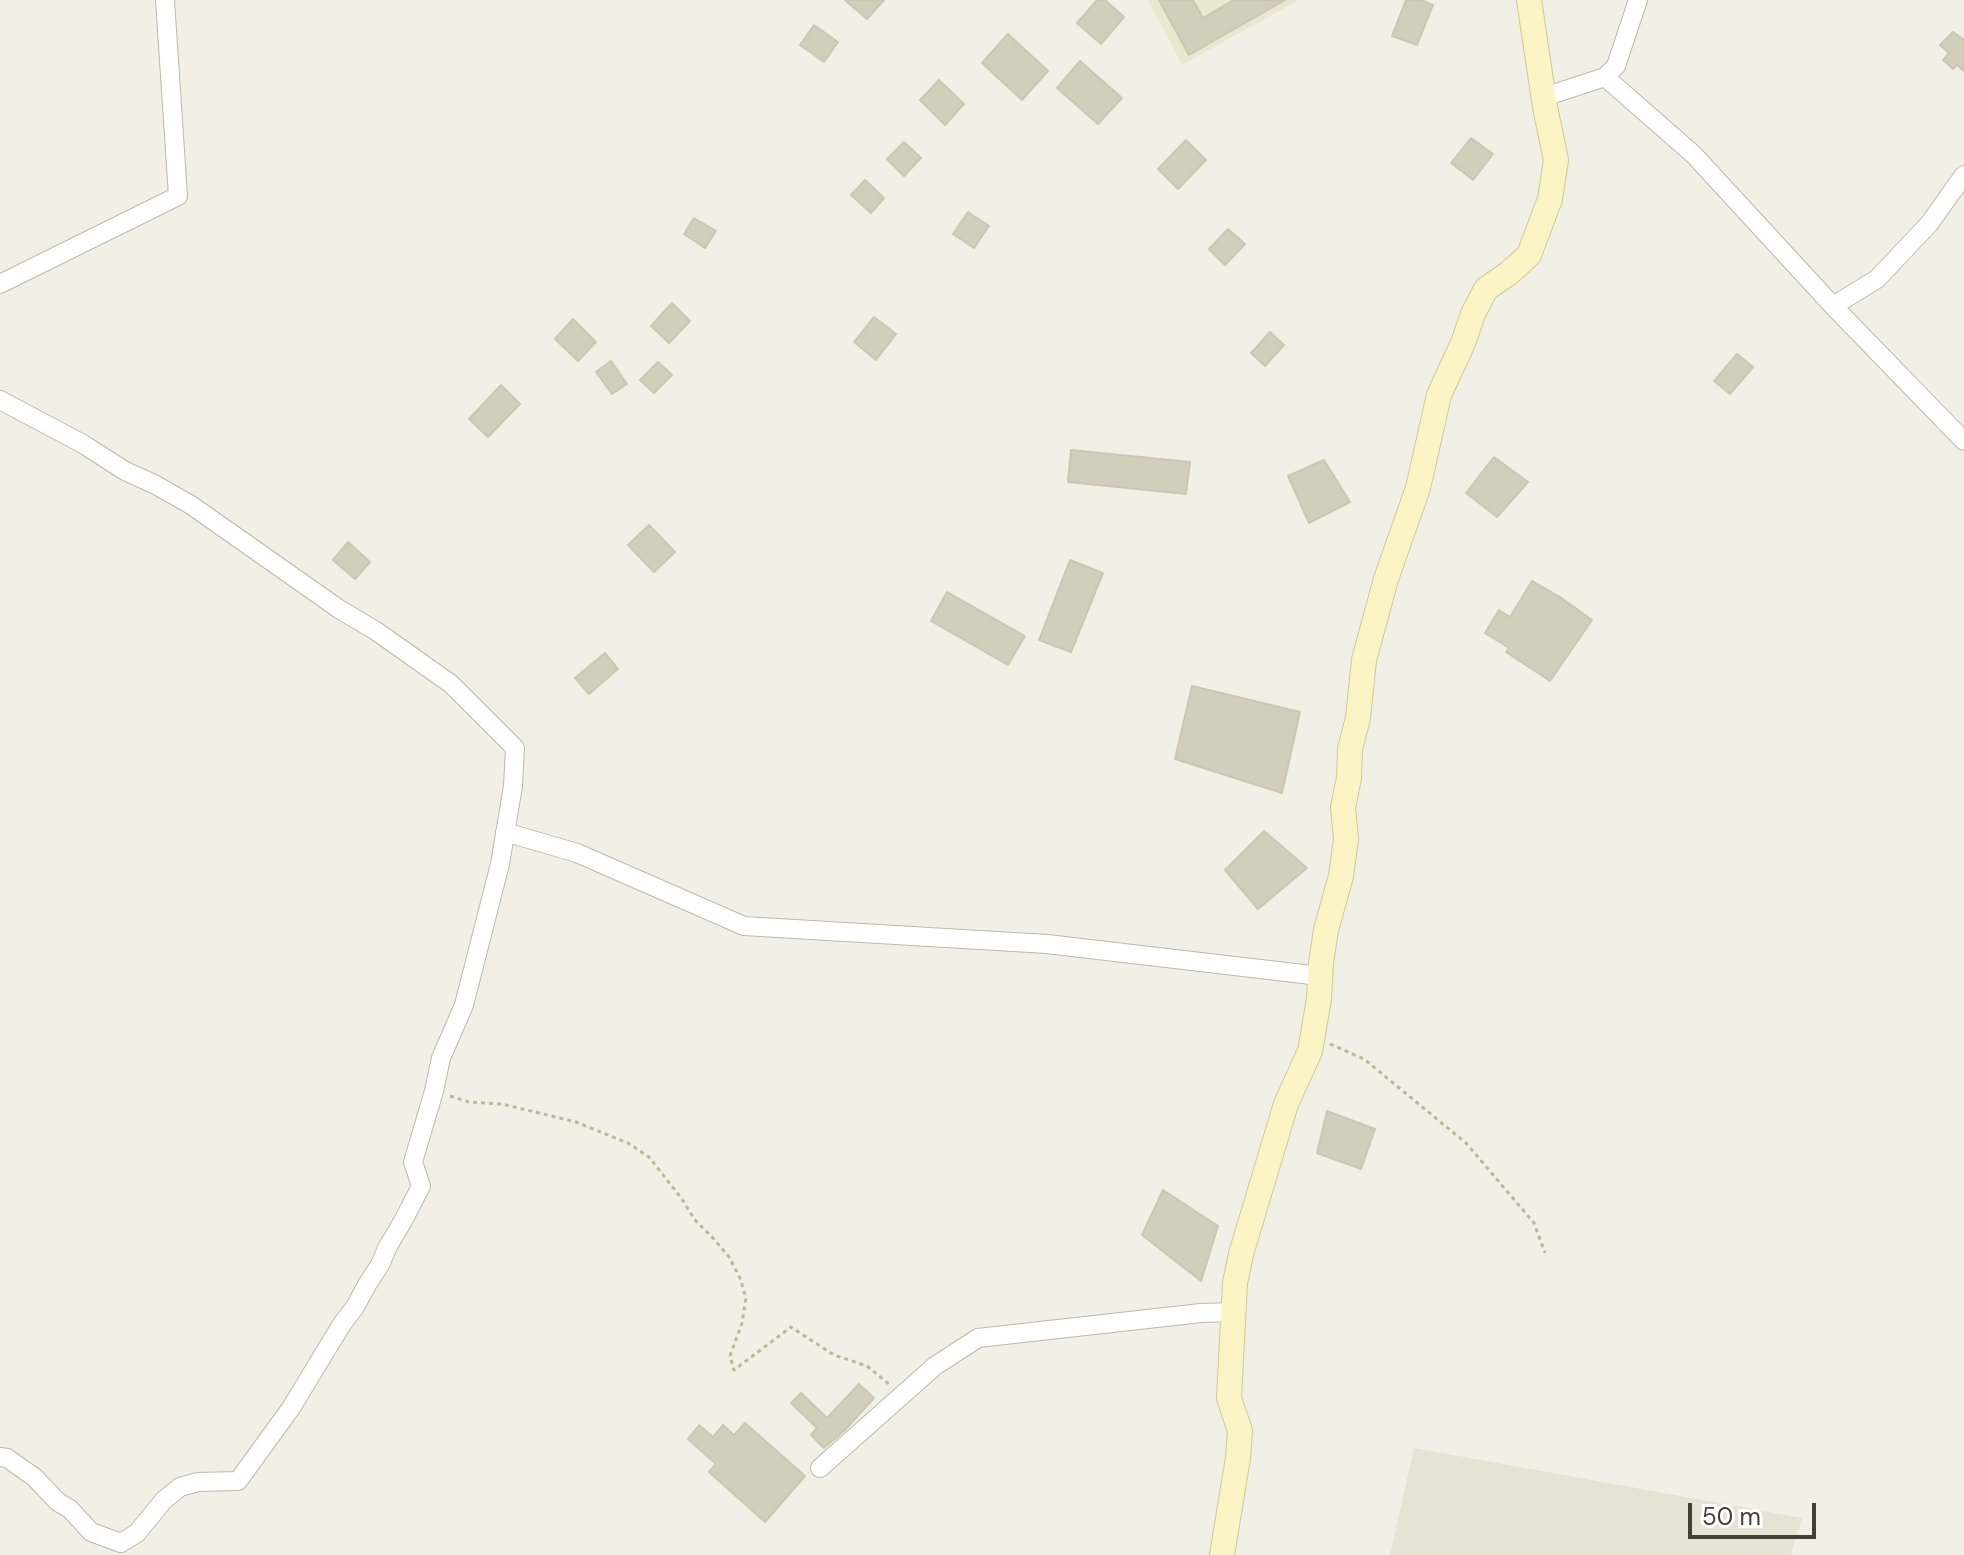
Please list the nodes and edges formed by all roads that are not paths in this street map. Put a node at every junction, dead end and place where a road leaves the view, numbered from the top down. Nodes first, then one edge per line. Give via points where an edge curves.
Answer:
1 (165, 0) edge
2 (1529, 0) edge
3 (1638, 0) edge
4 (1605, 77) junction
5 (1544, 97) junction
6 (1964, 175) edge
7 (0, 284) edge
8 (1833, 306) junction
9 (0, 400) edge
10 (1964, 441) edge
11 (505, 832) junction
12 (1320, 976) junction
13 (1233, 1312) junction
14 (0, 1457) edge
15 (820, 1468) dead end
16 (1222, 1555) edge

1 - 7 street via 178,196
2 - 5 main road
3 - 4 street via 1616,66
4 - 5 street
4 - 8 street via 1694,155
5 - 12 main road via 1556,160 1541,228 1529,255 1486,289 1439,395 1418,488 1364,660 1343,807 1341,876
6 - 8 street via 1929,224 1877,279
8 - 10 street
9 - 11 street via 191,505 451,684 515,748
11 - 12 street via 577,853 744,926 1047,944
11 - 14 street via 467,993 441,1058 413,1162 421,1186 355,1307 238,1481 180,1487 121,1543 91,1532 34,1477
12 - 13 main road via 1310,1051 1286,1104 1241,1254
13 - 15 street via 978,1338 935,1366
13 - 16 main road via 1229,1398 1240,1431

